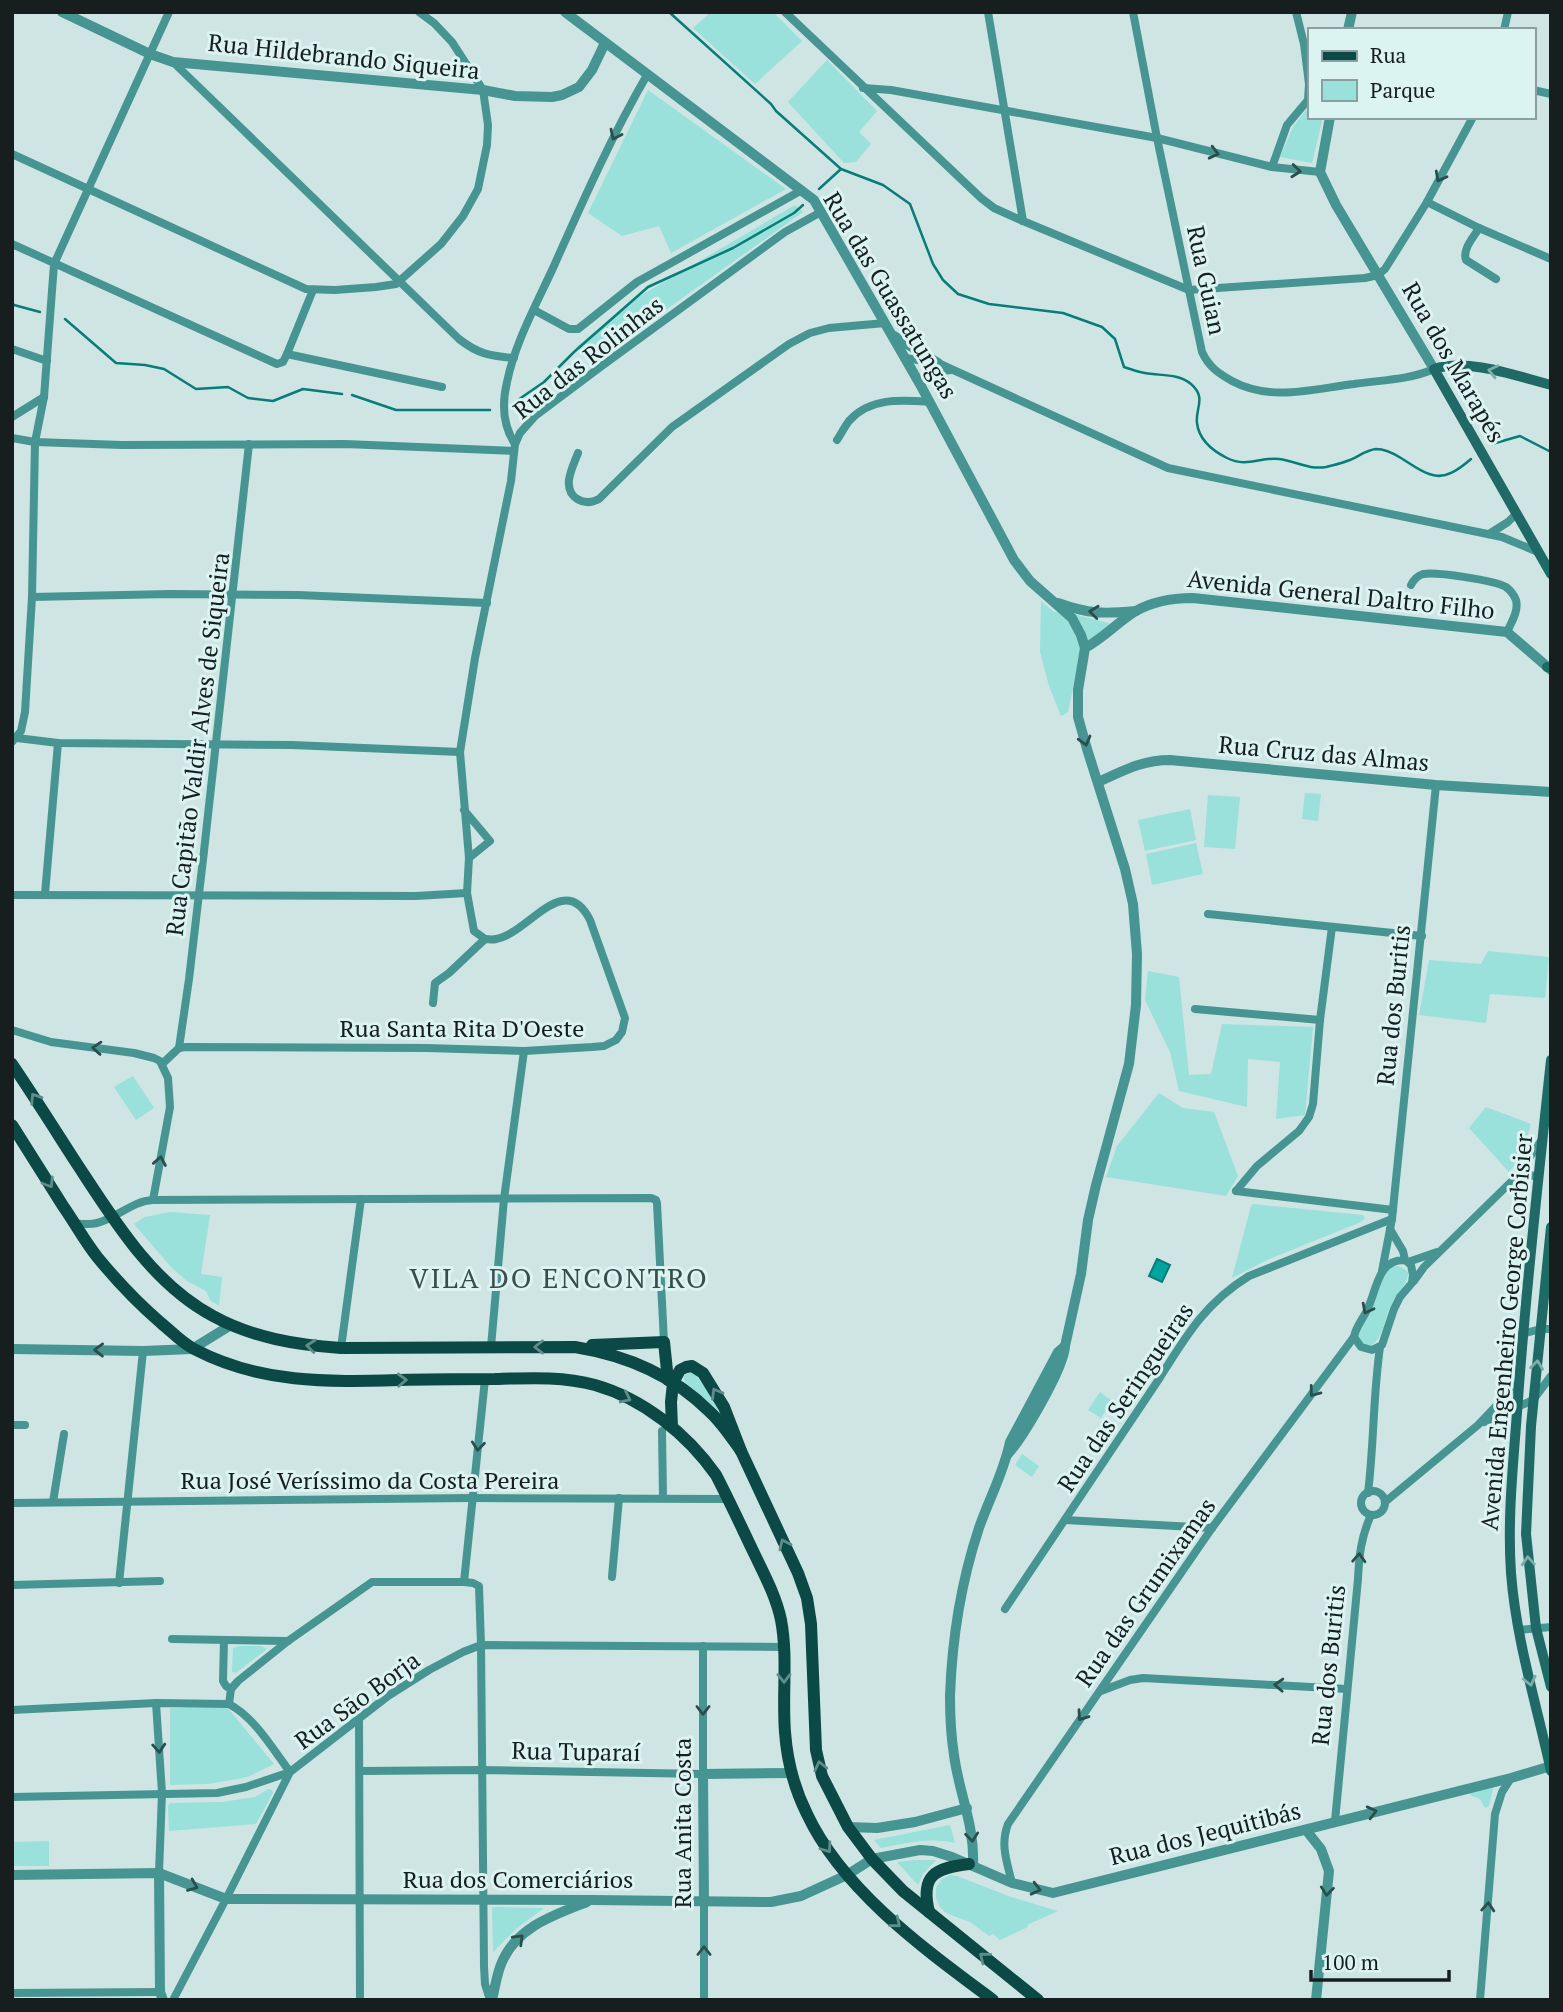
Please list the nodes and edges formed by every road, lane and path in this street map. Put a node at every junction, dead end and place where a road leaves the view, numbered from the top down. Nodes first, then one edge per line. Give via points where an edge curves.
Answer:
1 (62, 12) edge
2 (169, 12) edge
3 (419, 12) edge
4 (565, 12) edge
5 (785, 12) edge
6 (988, 12) edge
7 (1133, 12) edge
8 (1296, 12) edge
9 (605, 43) junction
10 (150, 54) junction
11 (173, 62) junction
12 (647, 75) junction
13 (1308, 76) edge
14 (863, 88) junction
15 (483, 90) junction
16 (1308, 100) edge
17 (1004, 111) junction
18 (1330, 119) edge
19 (1472, 119) edge
20 (1157, 138) junction
21 (12, 154) edge
22 (1272, 167) junction
23 (1320, 173) junction
24 (89, 190) junction
25 (802, 190) junction
26 (1427, 202) junction
27 (821, 212) junction
28 (1023, 221) junction
29 (1479, 228) junction
30 (12, 244) edge
31 (1551, 259) edge
32 (54, 264) junction
33 (1378, 275) junction
34 (1496, 279) dead end
35 (399, 282) junction
36 (313, 290) junction
37 (1189, 290) junction
38 (534, 310) junction
39 (885, 323) junction
40 (891, 333) junction
41 (12, 349) edge
42 (287, 354) junction
43 (514, 358) junction
44 (905, 358) junction
45 (47, 361) junction
46 (938, 363) junction
47 (1434, 369) junction
48 (952, 370) junction
49 (1551, 385) edge
50 (921, 386) junction
51 (442, 387) dead end
52 (44, 397) junction
53 (930, 402) junction
54 (12, 417) edge
55 (12, 438) edge
56 (837, 440) dead end
57 (35, 442) junction
58 (249, 444) junction
59 (514, 447) junction
60 (578, 453) dead end
61 (1517, 513) junction
62 (1489, 534) junction
63 (1538, 552) junction
64 (1551, 574) edge
65 (1411, 584) dead end
66 (233, 595) junction
67 (32, 597) junction
68 (1054, 601) junction
69 (487, 603) junction
70 (1136, 611) junction
71 (1507, 632) junction
72 (1085, 648) junction
73 (1550, 668) edge
74 (15, 740) edge
75 (58, 743) junction
76 (216, 744) junction
77 (460, 752) junction
78 (1098, 782) junction
79 (1436, 785) junction
80 (1551, 792) edge
81 (464, 810) junction
82 (469, 858) junction
83 (45, 894) junction
84 (467, 894) junction
85 (12, 895) edge
86 (199, 895) junction
87 (1208, 914) dead end
88 (1332, 927) junction
89 (1422, 936) junction
90 (485, 939) junction
91 (433, 1003) dead end
92 (1195, 1009) dead end
93 (1320, 1020) junction
94 (12, 1030) edge
95 (178, 1048) junction
96 (524, 1051) junction
97 (1551, 1060) edge
98 (12, 1064) edge
99 (162, 1064) junction
100 (12, 1125) edge
101 (1543, 1138) junction
102 (1515, 1178) junction
103 (1539, 1178) junction
104 (153, 1199) junction
105 (361, 1199) junction
106 (504, 1199) junction
107 (1392, 1214) junction
108 (112, 1217) junction
109 (74, 1223) junction
110 (1551, 1227) edge
111 (1390, 1228) junction
112 (1443, 1249) junction
113 (1407, 1261) junction
114 (1382, 1270) junction
115 (1412, 1283) junction
116 (231, 1325) junction
117 (1546, 1329) edge
118 (1522, 1335) junction
119 (1354, 1336) junction
120 (664, 1342) junction
121 (491, 1347) junction
122 (575, 1347) junction
123 (341, 1348) junction
124 (12, 1349) edge
125 (191, 1349) junction
126 (1376, 1349) junction
127 (143, 1351) junction
128 (1551, 1376) edge
129 (485, 1379) junction
130 (671, 1381) junction
131 (1519, 1382) junction
132 (1533, 1400) junction
133 (1517, 1408) junction
134 (25, 1425) dead end
135 (1478, 1425) junction
136 (12, 1426) edge
137 (667, 1429) junction
138 (64, 1434) dead end
139 (741, 1451) junction
140 (1372, 1492) junction
141 (472, 1498) junction
142 (663, 1498) junction
143 (619, 1499) junction
144 (728, 1499) junction
145 (127, 1501) junction
146 (53, 1502) junction
147 (1385, 1502) junction
148 (12, 1503) edge
149 (1371, 1515) junction
150 (1065, 1520) junction
151 (1212, 1528) junction
152 (612, 1577) dead end
153 (160, 1581) dead end
154 (464, 1582) junction
155 (119, 1583) junction
156 (12, 1585) edge
157 (1005, 1609) dead end
158 (1551, 1627) edge
159 (1536, 1628) junction
160 (1519, 1630) junction
161 (172, 1639) dead end
162 (224, 1640) junction
163 (288, 1641) junction
164 (481, 1645) junction
165 (703, 1646) junction
166 (783, 1647) junction
167 (1551, 1688) edge
168 (231, 1689) junction
169 (1347, 1689) junction
170 (1100, 1691) junction
171 (156, 1703) junction
172 (229, 1704) junction
173 (12, 1710) edge
174 (359, 1719) junction
175 (1550, 1768) edge
176 (481, 1770) junction
177 (289, 1772) junction
178 (360, 1772) junction
179 (792, 1773) junction
180 (703, 1774) junction
181 (1511, 1778) junction
182 (162, 1793) junction
183 (12, 1797) edge
184 (967, 1808) junction
185 (1335, 1821) junction
186 (848, 1827) junction
187 (877, 1828) junction
188 (1306, 1830) junction
189 (860, 1844) junction
190 (872, 1859) junction
191 (971, 1865) junction
192 (159, 1873) junction
193 (12, 1875) edge
194 (847, 1875) junction
195 (1012, 1883) junction
196 (226, 1899) junction
197 (358, 1899) junction
198 (483, 1900) junction
199 (592, 1900) junction
200 (704, 1902) junction
201 (929, 1913) junction
202 (12, 1993) edge
203 (161, 1996) edge
204 (992, 1999) edge
205 (173, 2000) edge
206 (360, 2000) edge
207 (491, 2000) edge
208 (704, 2000) edge
209 (1038, 2000) edge
210 (1316, 2000) edge
211 (1480, 2000) edge

1 - 10 street, Rua Hildebrando Siqueira
2 - 10 street
3 - 15 street via 452,42
4 - 9 street, Rua das Guassatungas
5 - 14 street
6 - 17 street
7 - 20 street, Rua Guian
8 - 13 street
9 - 12 street, Rua das Guassatungas
9 - 15 street, Rua Hildebrando Siqueira via 586,80 562,95 536,97
10 - 11 street, Rua Hildebrando Siqueira
10 - 24 street
11 - 15 street, Rua Hildebrando Siqueira
11 - 35 street
12 - 25 street, Rua das Guassatungas
12 -> 38 street
14 - 17 street
14 - 28 street via 981,198
15 - 35 street via 487,145 478,189 441,244
16 - 22 street via 1283,132
17 - 20 street
17 - 28 street
18 - 23 street
19 -> 26 street
20 -> 22 street
20 - 37 street, Rua Guian
21 - 24 street
22 -> 23 street
23 - 33 street, Rua dos Marapés
24 - 32 street
24 - 36 street
25 - 27 street, Rua das Guassatungas
25 - 38 street via 637,282 578,329 569,329
26 - 29 street
26 - 33 street
27 - 39 street, Rua das Guassatungas
27 - 59 street, Rua das Rolinhas via 768,245 556,400 526,425
28 - 37 street
29 - 31 street
29 - 34 street via 1464,256
30 - 32 street
32 - 42 street via 272,363 280,364
32 - 45 street
33 - 37 street
33 - 47 street, Rua dos Marapés
35 - 36 street
35 - 43 street via 471,349
36 - 42 street
37 - 47 street, Rua Guian via 1207,363 1246,388 1293,392 1410,377
38 - 43 street
39 - 40 street, Rua das Guassatungas
39 - 60 street via 829,328 789,344 672,427 593,502 577,500 569,486
40 - 44 street, Rua das Guassatungas
40 - 46 street
41 - 45 street
42 - 51 street
43 - 59 street via 504,398 506,429
44 - 46 street
44 - 50 street, Rua das Guassatungas
45 - 52 street
46 - 48 street
49 -> 47 main road via 1484,368 1455,365
47 - 61 main road, Rua dos Marapés
48 - 50 street via 925,377
48 - 62 street via 1168,468
50 - 53 street, Rua das Guassatungas
52 - 54 street
52 - 57 street
53 - 56 street via 879,402 849,420
53 - 68 street, Rua das Guassatungas via 1014,560
55 - 57 street
57 - 58 street
57 - 67 street
58 - 59 street
58 - 66 street, Rua Capitão Valdir Alves de Siqueira
59 - 69 street, Rua das Rolinhas
61 - 62 street
61 - 63 main road, Rua dos Marapés
62 - 63 street
63 - 64 main road, Rua dos Marapés
65 - 71 street, Avenida General Daltro Filho via 1420,575 1434,574 1504,586 1517,606
66 - 67 street
66 - 69 street
66 - 76 street, Rua Capitão Valdir Alves de Siqueira
67 - 74 street via 25,712
70 -> 68 street via 1097,614
68 - 72 street via 1072,618
69 - 77 street, Rua das Rolinhas
70 - 71 street, Avenida General Daltro Filho via 1175,598 1193,598
70 - 72 street, Avenida General Daltro Filho
71 - 73 street, Avenida General Daltro Filho
72 -> 78 street via 1078,717
74 - 75 street
75 - 76 street
75 - 83 street
76 - 77 street
76 - 86 street, Rua Capitão Valdir Alves de Siqueira
77 - 81 street, Rua das Rolinhas
78 - 79 street, Rua Cruz das Almas via 1130,767 1170,760
78 - 184 street via 1133,904 1136,1005 1129,1064 1090,1208 1065,1346 1007,1455 967,1568 950,1699 954,1757
79 - 80 street, Rua Cruz das Almas
79 - 89 street, Rua dos Buritis
81 - 82 street, Rua das Rolinhas
81 - 82 street, Rua das Rolinhas via 489,841
82 - 84 street, Rua das Rolinhas
83 - 85 street
83 - 86 street
84 - 86 street
84 - 90 street, Rua das Rolinhas via 474,931
86 - 95 street, Rua Capitão Valdir Alves de Siqueira
87 - 88 street
88 - 89 street
88 - 93 street
89 - 107 street, Rua dos Buritis
90 - 91 street via 435,984
90 - 96 street, Rua Santa Rita D'Oeste via 498,939 560,901 576,903 590,920 622,1006 624,1025 616,1040 604,1046
92 - 93 street
93 - 107 street via 1309,1118 1236,1191
99 -> 94 street via 144,1055 51,1042
95 - 96 street, Rua Santa Rita D'Oeste
95 - 99 street
96 - 106 street
97 - 101 main road, Avenida Engenheiro George Corbisier
108 -> 98 main road
104 -> 99 street via 170,1107 170,1085
100 -> 109 main road
101 - 102 street
101 - 103 main road, Avenida Engenheiro George Corbisier
102 - 103 street via 1528,1174
102 - 112 street
103 - 118 main road, Avenida Engenheiro George Corbisier
104 - 105 street
104 - 108 street
105 - 106 street
105 - 123 street
106 - 120 street via 656,1200
106 - 121 street
107 - 111 street, Rua dos Buritis
107 - 150 street, Rua das Seringueiras via 1249,1276 1213,1302 1186,1335
108 - 109 street via 94,1224
108 - 116 main road via 176,1291
109 - 125 main road via 111,1272
110 - 117 main road, Avenida Engenheiro George Corbisier
111 - 113 street
111 - 114 street, Rua dos Buritis
112 - 113 street
112 - 115 street
113 - 114 street via 1399,1260
113 - 115 street via 1413,1271
114 -> 119 street, Rua das Grumixamas
115 - 126 street via 1400,1297
123 -> 116 main road via 277,1341
116 - 125 street
117 - 118 street
132 -> 117 main road, Avenida Engenheiro George Corbisier
118 - 131 main road, Avenida Engenheiro George Corbisier
119 - 126 street via 1361,1347
119 -> 151 street, Rua das Grumixamas
120 - 122 main road
120 - 130 main road
122 -> 121 main road
121 - 123 main road
122 - 130 main road via 623,1358
127 -> 124 street
125 - 127 street
125 -> 129 main road via 239,1368 303,1380
126 - 140 street
127 - 145 street
128 - 132 street
129 -> 137 main road via 542,1378 593,1385 654,1412
129 -> 141 street
130 - 137 main road
130 - 139 main road via 711,1412
139 -> 130 main road via 724,1407 703,1373 686,1367
131 - 133 main road, Avenida Engenheiro George Corbisier
131 - 135 street
132 - 133 street
159 -> 132 main road, Avenida Engenheiro George Corbisier via 1526,1534
133 - 135 street
133 - 160 main road, Avenida Engenheiro George Corbisier via 1510,1534
134 - 136 street
135 - 147 street
137 - 142 street
137 - 144 main road via 707,1462
138 - 146 street
186 -> 139 main road via 822,1776 816,1750 807,1598
140 - 147 street
140 - 149 street via 1362,1498 1361,1505
141 - 143 street, Rua José Veríssimo da Costa Pereira
141 - 145 street, Rua José Veríssimo da Costa Pereira
141 - 154 street
142 - 143 street, Rua José Veríssimo da Costa Pereira
142 - 144 street, Rua José Veríssimo da Costa Pereira
143 - 152 street
144 - 166 main road via 778,1607
145 - 146 street, Rua José Veríssimo da Costa Pereira
145 - 155 street
146 - 148 street, Rua José Veríssimo da Costa Pereira
147 - 149 street via 1381,1512
169 -> 149 street, Rua dos Buritis via 1359,1549
150 - 151 street
150 - 157 street, Rua das Seringueiras
151 - 170 street, Rua das Grumixamas
153 - 155 street
154 - 163 street via 372,1582
154 - 164 street via 479,1586
155 - 156 street
158 - 159 street
159 - 160 street
159 - 167 main road, Avenida Engenheiro George Corbisier
160 -> 175 main road, Avenida Engenheiro George Corbisier
161 - 162 street
162 - 163 street
162 - 168 street via 223,1681
163 - 168 street
164 - 165 street, Rua São Borja
164 - 174 street, Rua São Borja via 429,1670
164 - 176 street
165 - 166 street, Rua São Borja
165 -> 180 street, Rua Anita Costa
166 -> 179 main road via 785,1731
168 - 172 street
169 -> 170 street via 1143,1678
169 - 185 street, Rua dos Buritis
170 -> 195 street, Rua das Grumixamas via 1004,1832
171 - 172 street
171 - 173 street
171 -> 182 street
172 - 177 street via 253,1723
174 - 177 street, Rua São Borja
174 - 178 street
175 - 181 street, Rua dos Jequitibás
176 - 178 street, Rua Tuparaí
176 - 180 street, Rua Tuparaí
176 - 198 street
177 - 182 street via 217,1793
177 - 196 street, Rua São Borja
178 - 197 street
179 - 180 street, Rua Tuparaí
179 -> 194 main road via 806,1813
180 - 200 street, Rua Anita Costa
185 -> 181 street, Rua dos Jequitibás
211 -> 181 street via 1495,1814
182 - 183 street
182 - 192 street
184 - 187 street
184 -> 191 street via 973,1842
185 - 188 street, Rua dos Jequitibás
186 - 187 street
186 - 189 main road
187 - 189 street
195 -> 188 street, Rua dos Jequitibás via 1060,1892
188 -> 210 street via 1324,1854 1329,1871
189 - 190 main road
190 - 191 street, Rua dos Jequitibás via 920,1850
190 - 194 street, Rua dos Comerciários
190 - 201 main road
191 - 195 street, Rua dos Jequitibás
191 - 201 main road via 944,1868 933,1875 926,1893
192 - 193 street
192 -> 196 street, Rua dos Comerciários
192 - 203 street
194 - 200 street, Rua dos Comerciários via 784,1900
194 -> 204 main road via 887,1916
196 - 197 street, Rua dos Comerciários
196 - 205 street, Rua São Borja
197 - 198 street, Rua dos Comerciários
197 - 206 street
198 - 199 street, Rua dos Comerciários
198 - 207 street via 484,1975
199 - 200 street, Rua dos Comerciários
207 -> 199 street via 502,1961 521,1935 551,1916
208 -> 200 street, Rua Anita Costa
209 -> 201 main road
202 - 203 street

